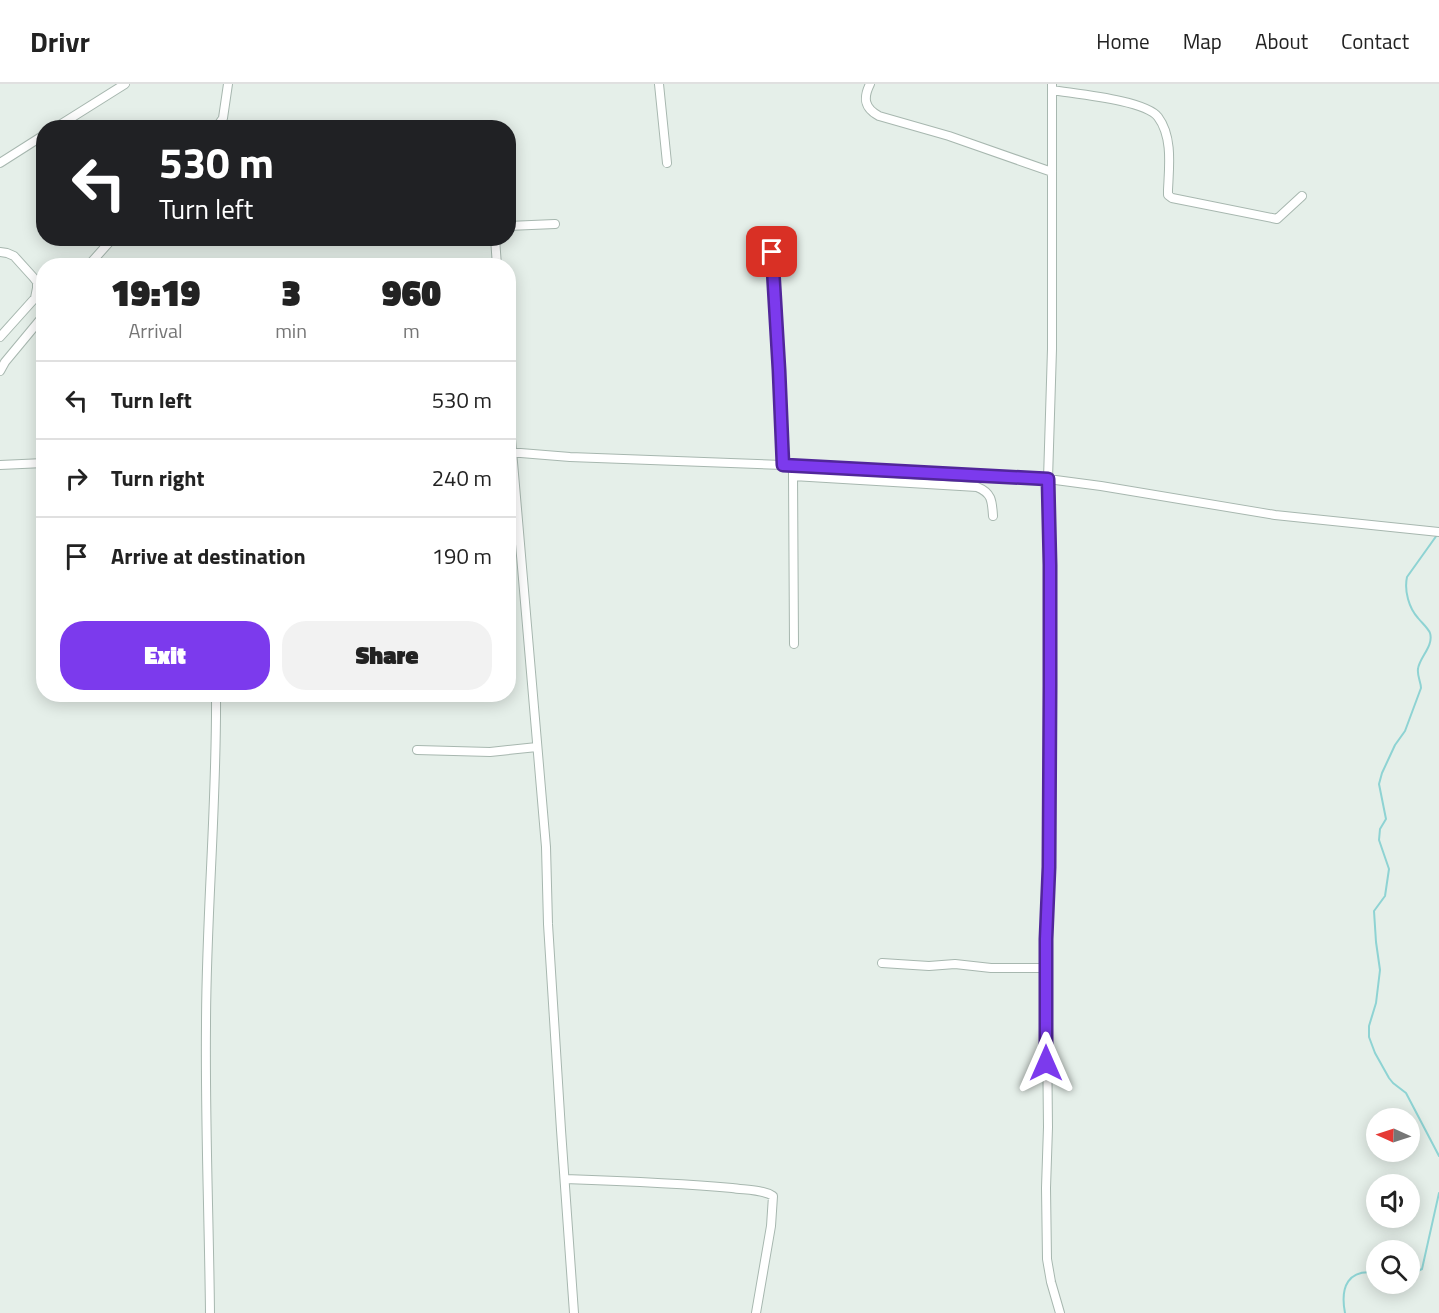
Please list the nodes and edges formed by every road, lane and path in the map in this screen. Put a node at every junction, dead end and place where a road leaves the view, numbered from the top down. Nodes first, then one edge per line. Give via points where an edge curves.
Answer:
1 (125, 84) edge
2 (228, 84) edge
3 (659, 84) edge
4 (870, 84) edge
5 (1052, 87) edge
6 (68, 120) edge
7 (222, 120) edge
8 (36, 140) edge
9 (667, 162) dead end
10 (0, 163) edge
11 (1052, 172) junction
12 (1302, 196) dead end
13 (555, 224) dead end
14 (516, 226) edge
15 (105, 246) edge
16 (0, 252) edge
17 (772, 252) dead end
18 (95, 258) edge
19 (36, 281) edge
20 (36, 293) edge
21 (36, 325) edge
22 (0, 337) edge
23 (0, 371) edge
24 (516, 452) edge
25 (36, 463) edge
26 (0, 465) edge
27 (783, 465) junction
28 (793, 466) junction
29 (793, 476) junction
30 (1048, 479) junction
31 (993, 516) dead end
32 (516, 518) edge
33 (1439, 532) edge
34 (794, 644) dead end
35 (216, 702) edge
36 (537, 747) junction
37 (417, 750) dead end
38 (882, 963) dead end
39 (1046, 968) junction
40 (565, 1179) junction
41 (210, 1313) edge
42 (574, 1313) edge
43 (756, 1313) edge
44 (1060, 1313) edge

1 - 6 street
2 - 7 street
3 - 9 street
4 - 11 street via 866,105 879,116
5 - 11 street
5 - 12 street via 1136,105 1158,117 1169,149 1167,190 1172,198 1277,219
8 - 10 street
11 - 30 street
13 - 14 street
15 - 18 street
16 - 19 street via 14,256
17 - 27 street
20 - 22 street
21 - 23 street
24 - 27 street
25 - 26 street
27 - 28 street
28 - 29 street
28 - 30 street
29 - 31 street via 977,487 989,496
29 - 34 street
30 - 33 street via 1275,515
30 - 39 street
32 - 36 street
35 - 41 street via 206,1025
36 - 37 street via 490,752
36 - 40 street
38 - 39 street
39 - 44 street via 1047,1259
40 - 42 street
40 - 43 street via 688,1184 769,1193 773,1196 771,1226

